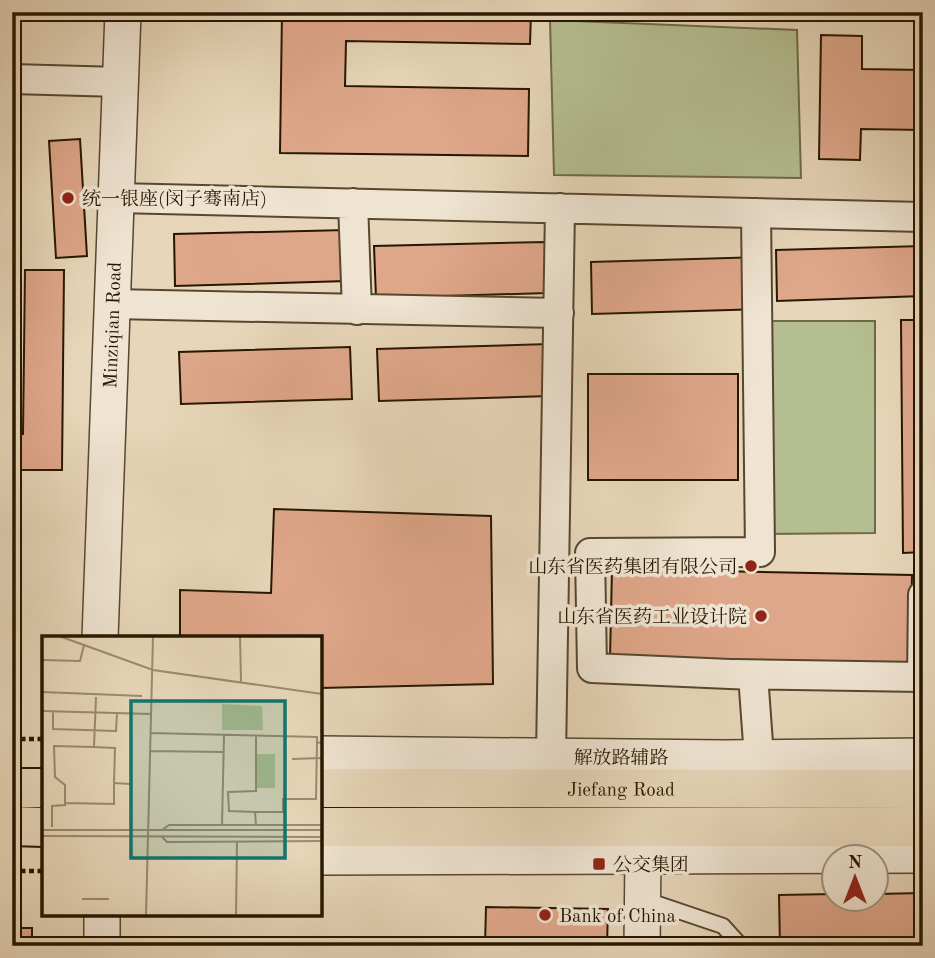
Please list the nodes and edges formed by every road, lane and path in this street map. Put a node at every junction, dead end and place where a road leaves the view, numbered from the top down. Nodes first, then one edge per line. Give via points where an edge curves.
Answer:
1 (123, 12) edge
2 (12, 79) edge
3 (120, 82) junction
4 (116, 198) junction
5 (354, 203) junction
6 (560, 208) junction
7 (756, 213) junction
8 (923, 217) edge
9 (112, 304) junction
10 (356, 310) junction
11 (559, 313) junction
12 (923, 595) edge
13 (100, 636) edge
14 (736, 674) junction
15 (12, 739) edge
16 (42, 739) edge
17 (322, 754) edge
18 (551, 756) junction
19 (923, 756) edge
20 (759, 757) junction
21 (12, 788) edge
22 (42, 788) edge
23 (322, 788) edge
24 (923, 789) edge
25 (12, 827) edge
26 (42, 827) edge
27 (322, 827) edge
28 (923, 827) edge
29 (923, 855) edge
30 (643, 856) junction
31 (322, 857) edge
32 (12, 871) edge
33 (42, 871) edge
34 (649, 901) junction
35 (90, 916) edge
36 (103, 916) edge
37 (89, 946) edge
38 (102, 946) edge
39 (642, 946) edge
40 (656, 946) edge
41 (741, 946) edge

1 - 3 street, Minziqian Road
2 - 3 street
3 - 4 street, Minziqian Road
4 - 5 street
4 - 9 street, Minziqian Road
5 - 6 street
5 - 10 street
6 - 7 street
6 - 11 street
7 - 8 street
7 - 14 street via 760,552 590,553 592,668
9 - 10 street
9 - 13 street, Minziqian Road
10 - 11 street
11 - 18 street
12 - 14 street via 922,677
14 - 20 street via 753,675
15 - 16 path
17 - 18 street, 解放路辅路
18 - 20 street, 解放路辅路
19 - 20 street, 解放路辅路
21 - 22 main road
23 - 24 main road, Jiefang Road
25 - 26 main road
27 - 28 main road, Jiefang Road
29 - 30 street
30 - 31 street
30 - 34 street
32 - 33 path
34 - 39 street
34 - 40 lane
34 - 41 lane via 723,926
35 - 37 street
36 - 38 street

